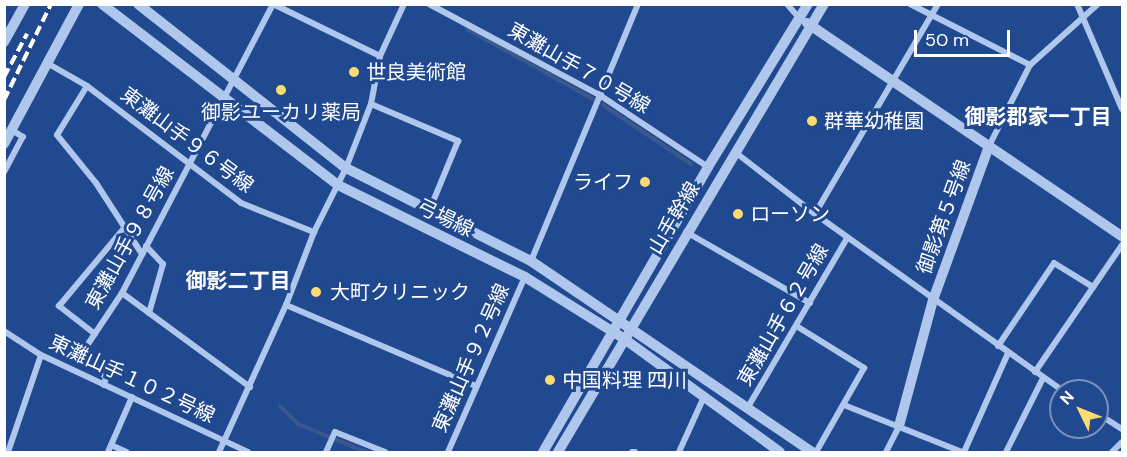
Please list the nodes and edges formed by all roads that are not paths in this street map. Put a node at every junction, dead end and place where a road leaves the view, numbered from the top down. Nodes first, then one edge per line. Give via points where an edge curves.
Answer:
1 (25, 4) edge
2 (80, 4) edge
3 (102, 4) edge
4 (273, 4) edge
5 (404, 4) edge
6 (429, 4) edge
7 (638, 4) edge
8 (787, 4) edge
9 (808, 4) edge
10 (824, 4) edge
11 (910, 4) edge
12 (938, 4) edge
13 (1077, 4) edge
14 (1098, 4) edge
15 (139, 5) edge
16 (930, 17) junction
17 (800, 19) junction
18 (1081, 19) junction
19 (127, 21) junction
20 (812, 26) junction
21 (4, 42) edge
22 (380, 56) junction
23 (46, 62) junction
24 (1030, 65) junction
25 (234, 81) junction
26 (894, 84) junction
27 (87, 86) junction
28 (601, 96) junction
29 (225, 98) junction
30 (371, 104) junction
31 (1122, 109) edge
32 (12, 130) junction
33 (4, 144) edge
34 (989, 146) junction
35 (735, 152) junction
36 (190, 161) junction
37 (708, 167) junction
38 (346, 168) junction
39 (4, 172) edge
40 (338, 185) junction
41 (430, 209) junction
42 (815, 214) junction
43 (125, 227) junction
44 (314, 232) junction
45 (686, 232) junction
46 (1122, 236) edge
47 (846, 240) junction
48 (1122, 245) edge
49 (146, 246) junction
50 (142, 254) junction
51 (531, 261) junction
52 (525, 277) junction
53 (1093, 287) junction
54 (123, 293) junction
55 (933, 300) junction
56 (810, 303) junction
57 (286, 305) junction
58 (149, 313) junction
59 (619, 319) junction
60 (630, 326) junction
61 (798, 327) junction
62 (4, 331) edge
63 (612, 331) junction
64 (95, 334) junction
65 (623, 338) junction
66 (998, 346) junction
67 (1008, 353) junction
68 (41, 356) junction
69 (1035, 372) junction
70 (1043, 378) junction
71 (1049, 382) edge
72 (104, 385) junction
73 (476, 386) junction
74 (250, 387) junction
75 (704, 396) junction
76 (132, 397) junction
77 (844, 405) junction
78 (748, 407) junction
79 (1109, 421) edge
80 (900, 426) junction
81 (1122, 429) edge
82 (224, 442) junction
83 (1122, 442) edge
84 (111, 445) junction
85 (8, 453) edge
86 (108, 453) edge
87 (126, 453) edge
88 (219, 453) edge
89 (248, 453) edge
90 (326, 453) edge
91 (385, 453) edge
92 (448, 453) edge
93 (543, 453) edge
94 (558, 453) edge
95 (679, 453) edge
96 (780, 453) edge
97 (814, 453) edge
98 (886, 453) edge
99 (963, 453) edge
100 (1006, 453) edge
101 (1112, 453) edge

1 - 21 street
2 - 23 street
3 - 19 street, 弓場線
4 - 22 street
4 - 25 street, 東灘山手９８号線
5 - 22 street
6 - 28 street, 東灘山手７０号線
7 - 28 street
8 - 17 street
9 - 17 street, 山手幹線
10 - 20 street, 山手幹線
11 - 16 street
12 - 16 street
13 - 18 street
14 - 18 street
15 - 19 street
15 - 25 street, 弓場線
16 - 24 street
16 - 26 street
17 - 20 street
17 - 37 street, 山手幹線
18 - 24 street
18 - 31 street
19 - 29 street, 弓場線
20 - 26 street
20 - 35 street, 山手幹線
22 - 30 street
23 - 27 street, 東灘山手９６号線
23 - 32 street
24 - 34 street
25 - 29 street, 東灘山手９８号線
25 - 38 street, 弓場線
26 - 34 street
26 - 42 street
27 - 36 street, 東灘山手９６号線
27 - 43 street via 57,135
28 - 37 street, 東灘山手７０号線
28 - 51 street
29 - 36 street, 東灘山手９８号線
29 - 40 street, 弓場線
30 - 38 street
30 - 41 street via 458,141
32 - 33 street
32 - 39 street via 23,136
34 - 46 street
34 - 55 street, 御影第５号線
35 - 42 street
35 - 45 street, 山手幹線
36 - 44 street, 東灘山手９６号線 via 242,203
36 - 49 street, 東灘山手９８号線
37 - 59 street, 山手幹線
38 - 40 street
38 - 41 street, 弓場線
40 - 44 street
40 - 52 street, 弓場線
41 - 51 street, 弓場線
42 - 47 street
43 - 50 street
43 - 64 street via 59,306
44 - 57 street
45 - 56 street
45 - 60 street, 山手幹線
47 - 55 street
47 - 56 street, 東灘山手６２号線
48 - 53 street
49 - 50 street, 東灘山手９８号線
49 - 58 street via 163,264
50 - 54 street, 東灘山手９８号線
51 - 59 street, 弓場線
52 - 63 street, 弓場線
52 - 73 street, 東灘山手９２号線
53 - 66 street via 1054,263
53 - 69 street
54 - 58 street
54 - 64 street, 東灘山手９８号線
55 - 66 street
55 - 80 street, 御影第５号線
56 - 61 street, 東灘山手６２号線
57 - 73 street
57 - 74 street
58 - 74 street
59 - 60 street, 弓場線
59 - 63 street, 山手幹線
60 - 65 street, 山手幹線
60 - 78 street, 弓場線
61 - 77 street via 864,368
61 - 78 street, 東灘山手６２号線
62 - 68 street, 東灘山手１０２号線
63 - 65 street, 弓場線
63 - 93 street, 山手幹線
64 - 72 street, 東灘山手９８号線 via 80,356 106,377
65 - 75 street, 弓場線
65 - 94 street, 山手幹線
66 - 67 street
67 - 69 street
67 - 99 street
68 - 72 street, 東灘山手１０２号線
68 - 85 street
69 - 70 street
70 - 71 street
70 - 100 street
72 - 76 street, 東灘山手１０２号線
73 - 92 street, 東灘山手９２号線
74 - 82 street
75 - 95 street
75 - 96 street, 弓場線
76 - 82 street, 東灘山手１０２号線
76 - 84 street
77 - 80 street
77 - 97 street
78 - 97 street, 弓場線
79 - 81 street
80 - 98 street
80 - 99 street
82 - 88 street
82 - 89 street, 東灘山手１０２号線
83 - 101 street
84 - 86 street
84 - 87 street
90 - 91 street via 335,432

